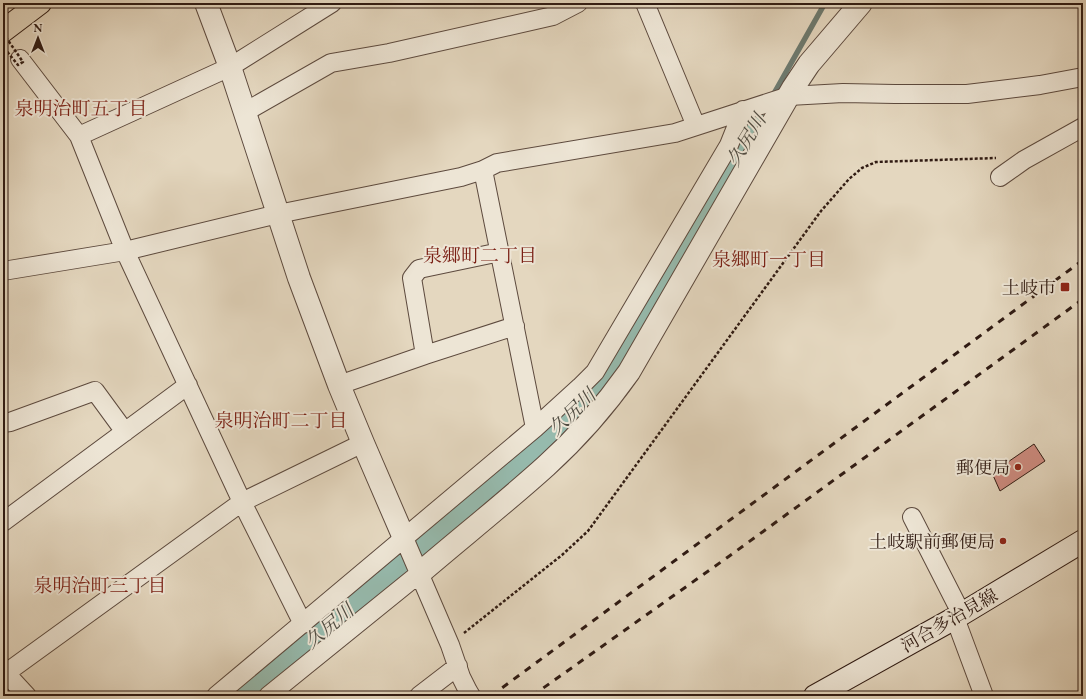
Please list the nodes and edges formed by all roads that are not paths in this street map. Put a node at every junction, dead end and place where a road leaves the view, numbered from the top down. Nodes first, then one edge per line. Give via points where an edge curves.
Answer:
1 (40, 3) edge
2 (206, 3) edge
3 (332, 3) edge
4 (578, 3) edge
5 (645, 3) edge
6 (861, 3) edge
7 (8, 43) edge
8 (230, 68) junction
9 (1083, 77) edge
10 (789, 96) junction
11 (743, 110) junction
12 (245, 112) junction
13 (696, 126) junction
14 (1083, 128) edge
15 (79, 136) junction
16 (483, 170) junction
17 (1000, 177) dead end
18 (278, 214) junction
19 (125, 251) junction
20 (500, 252) junction
21 (3, 271) edge
22 (515, 326) junction
23 (425, 355) junction
24 (188, 385) junction
25 (339, 385) junction
26 (3, 423) edge
27 (535, 428) junction
28 (125, 432) junction
29 (363, 443) junction
30 (242, 502) junction
31 (912, 517) dead end
32 (3, 522) edge
33 (1083, 541) edge
34 (407, 542) junction
35 (418, 568) junction
36 (958, 615) junction
37 (303, 624) junction
38 (458, 666) junction
39 (4, 674) edge
40 (27, 696) edge
41 (216, 696) edge
42 (268, 696) edge
43 (420, 696) edge
44 (471, 696) edge
45 (815, 696) edge
46 (984, 696) edge

1 - 7 highway
2 - 8 street
3 - 8 street
4 - 12 street via 553,16 389,53 331,63
5 - 13 street
6 - 10 street via 809,64
7 - 15 street
8 - 12 street
8 - 15 street
9 - 10 street via 967,94 843,93
10 - 11 street
10 - 35 street via 629,372 614,393 547,465
11 - 13 street
11 - 27 street via 728,145 595,372
12 - 18 street
13 - 16 street via 675,133 497,163
14 - 17 street via 1024,160
15 - 19 street
16 - 18 street via 461,177
16 - 20 street
18 - 19 street
18 - 25 street
19 - 21 street
19 - 24 street
20 - 22 street
20 - 23 street via 419,269 412,278
22 - 23 street
22 - 27 street
23 - 25 street
24 - 28 street
24 - 30 street
25 - 29 street
26 - 28 street via 96,392
27 - 34 street
28 - 32 street
29 - 30 street
29 - 34 street
30 - 37 street
30 - 39 street
31 - 36 street
33 - 36 street, 河合多治見線
34 - 35 street
34 - 37 street
35 - 38 street
35 - 42 street
36 - 45 street, 河合多治見線
36 - 46 street
37 - 41 street
38 - 43 street
38 - 44 street
39 - 40 street

